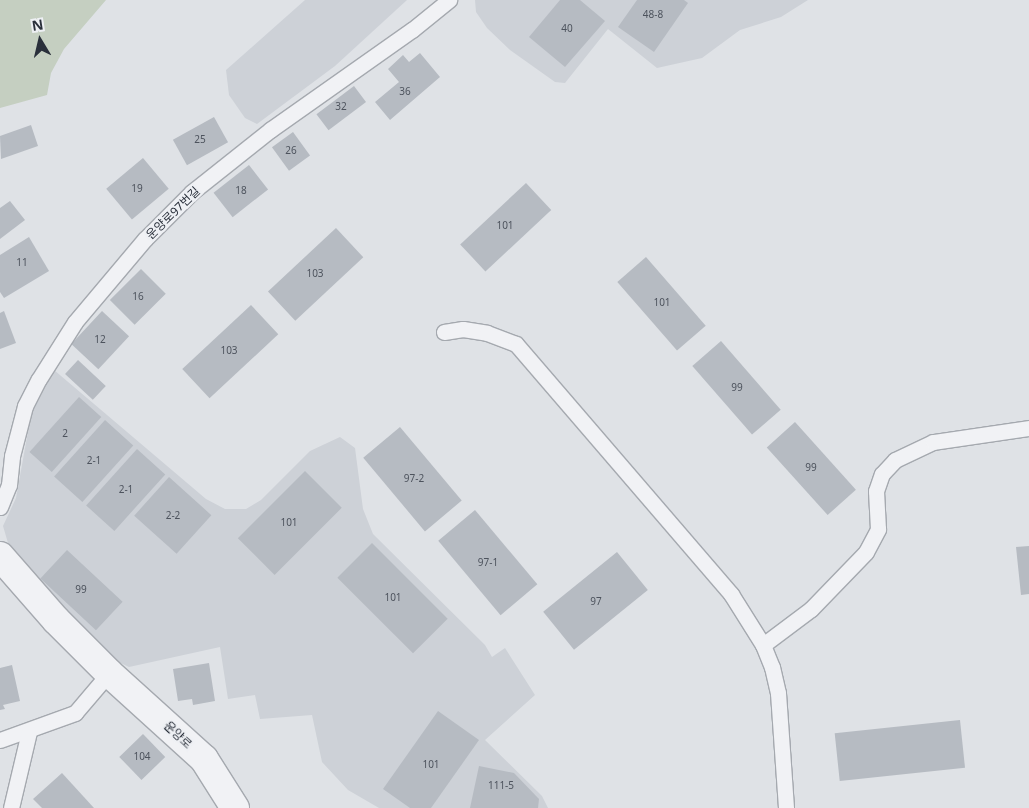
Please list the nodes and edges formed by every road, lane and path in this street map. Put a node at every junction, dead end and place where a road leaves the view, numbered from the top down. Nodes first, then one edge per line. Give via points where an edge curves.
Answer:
1 (449, 0) edge
2 (444, 332) dead end
3 (1029, 428) edge
4 (0, 507) edge
5 (0, 556) edge
6 (763, 645) junction
7 (108, 673) junction
8 (29, 732) junction
9 (0, 740) edge
10 (11, 808) edge
11 (235, 808) edge
12 (786, 808) edge

1 - 4 lane, 운양로97번길 via 412,30 270,130 192,192 145,239 75,322 39,379 25,406 12,456 10,485
2 - 6 lane via 487,333 516,344 731,594
3 - 6 lane via 933,442 895,460 879,482 878,529 866,552 810,609
5 - 7 street, 운양로
6 - 12 lane via 778,693
7 - 8 lane via 74,713
7 - 11 street, 운양로 via 204,759
8 - 9 lane
8 - 10 lane

